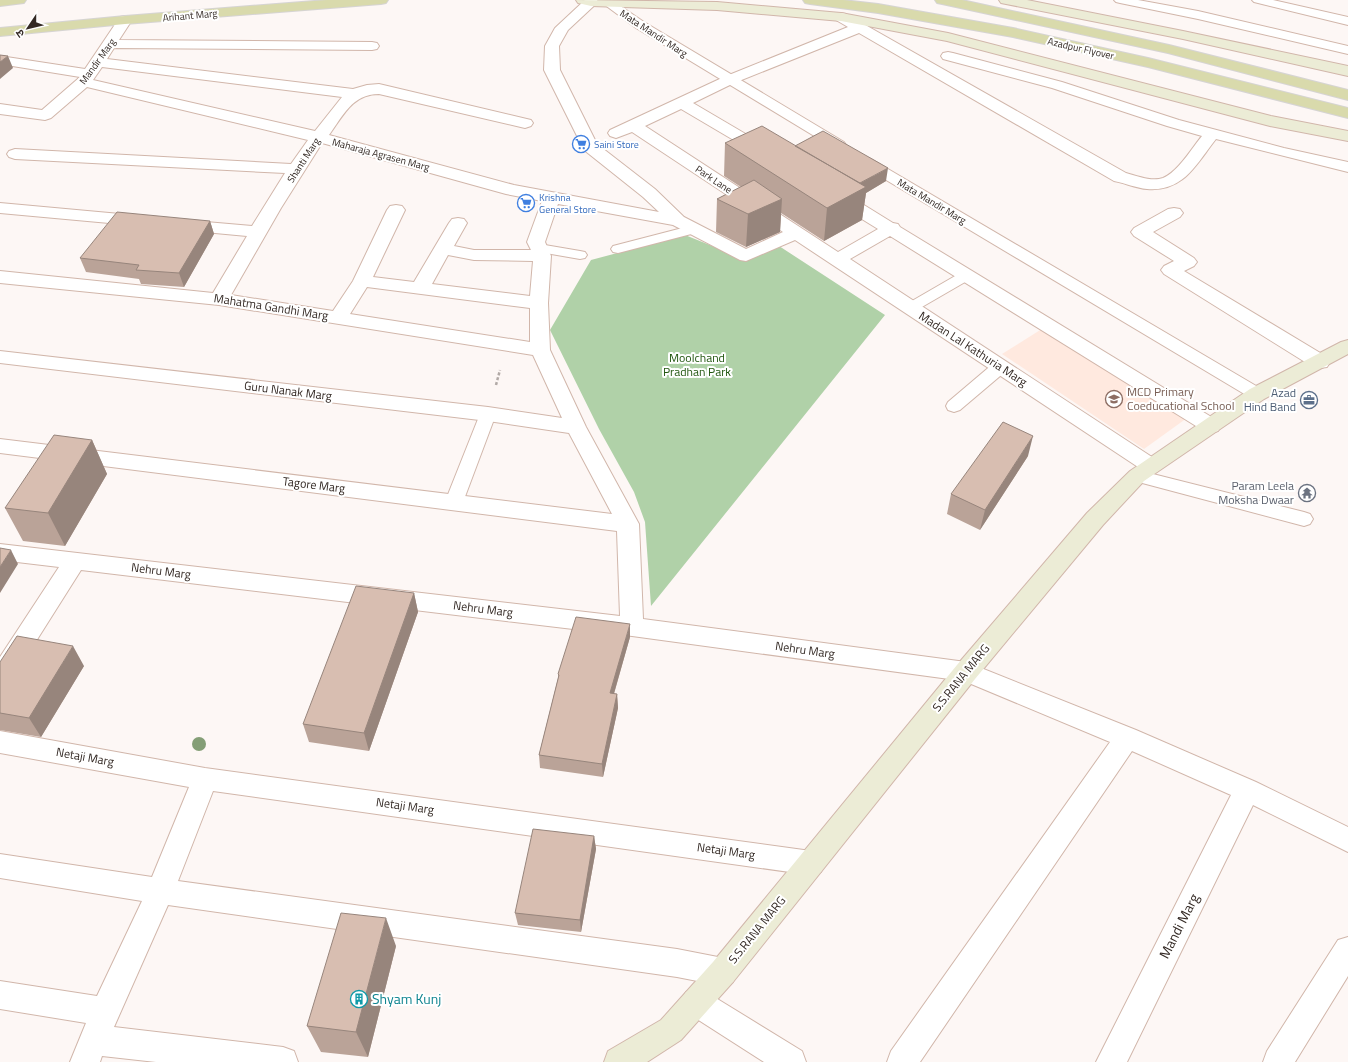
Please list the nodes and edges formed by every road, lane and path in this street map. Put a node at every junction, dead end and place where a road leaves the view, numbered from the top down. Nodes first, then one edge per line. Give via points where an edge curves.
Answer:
1 (18, 0) edge
2 (381, 0) edge
3 (810, 0) edge
4 (942, 0) edge
5 (1006, 0) edge
6 (1120, 0) edge
7 (1258, 0) edge
8 (587, 1) edge
9 (0, 2) edge
10 (1026, 2) edge
11 (609, 3) junction
12 (841, 17) junction
13 (125, 20) junction
14 (1348, 21) edge
15 (859, 28) junction
16 (0, 32) edge
17 (948, 37) junction
18 (110, 44) junction
19 (372, 46) dead end
20 (1348, 50) edge
21 (948, 56) junction
22 (0, 60) edge
23 (98, 62) junction
24 (926, 66) junction
25 (1348, 71) edge
26 (87, 78) junction
27 (728, 80) junction
28 (356, 94) junction
29 (1348, 94) edge
30 (681, 102) junction
31 (0, 109) edge
32 (1348, 113) edge
33 (524, 122) dead end
34 (633, 125) junction
35 (616, 133) dead end
36 (1212, 134) junction
37 (1348, 136) edge
38 (318, 137) junction
39 (15, 154) dead end
40 (776, 159) edge
41 (1348, 167) edge
42 (296, 169) junction
43 (824, 188) edge
44 (551, 198) junction
45 (0, 208) edge
46 (396, 210) dead end
47 (1174, 214) dead end
48 (678, 221) junction
49 (458, 223) dead end
50 (892, 228) junction
51 (694, 229) junction
52 (259, 232) junction
53 (794, 233) junction
54 (444, 249) junction
55 (618, 249) dead end
56 (540, 252) junction
57 (580, 255) dead end
58 (836, 260) junction
59 (967, 275) junction
60 (0, 277) edge
61 (362, 281) junction
62 (420, 288) junction
63 (219, 299) junction
64 (539, 303) junction
65 (910, 308) junction
66 (339, 317) junction
67 (1348, 346) edge
68 (540, 350) junction
69 (0, 356) edge
70 (1320, 362) junction
71 (1000, 367) junction
72 (1257, 394) junction
73 (954, 406) dead end
74 (488, 414) junction
75 (1211, 426) junction
76 (576, 427) junction
77 (0, 446) edge
78 (1144, 471) junction
79 (454, 502) junction
80 (1304, 519) dead end
81 (628, 524) junction
82 (0, 552) edge
83 (75, 561) junction
84 (632, 627) junction
85 (966, 672) junction
86 (0, 677) edge
87 (1127, 738) junction
88 (0, 742) edge
89 (205, 778) junction
90 (1247, 790) junction
91 (1348, 840) edge
92 (811, 863) junction
93 (0, 866) edge
94 (160, 891) junction
95 (1348, 950) edge
96 (723, 972) junction
97 (0, 995) edge
98 (696, 1002) junction
99 (105, 1012) junction
100 (90, 1051) edge
101 (283, 1062) edge
102 (619, 1062) edge
103 (791, 1062) edge
104 (902, 1062) edge
105 (1111, 1062) edge
106 (1278, 1062) edge

1 - 9 main road
2 - 13 main road, Arihant Marg
3 - 32 main road, Azadpur Flyover via 965,23 1081,48
4 - 29 main road, Azadpur Flyover via 1169,49
5 - 10 main road
6 - 20 lane via 1199,11
7 - 14 lane
8 - 11 main road
8 - 48 street via 562,28 552,46 552,70 590,147 649,194
10 - 25 main road
11 - 12 main road via 717,6
11 - 27 lane, Mata Mandir Marg
12 - 15 street
12 - 17 main road
13 - 16 main road, Arihant Marg
13 - 18 street, Mandir Marg
15 - 24 street
15 - 27 street
17 - 21 street
17 - 37 main road via 1270,121
18 - 19 street
18 - 23 street, Mandir Marg
21 - 24 street
21 - 36 street via 1057,85
22 - 26 street, Maharaja Agrasen Marg
23 - 26 street, Mandir Marg
23 - 28 street
24 - 36 street via 1120,177 1147,184 1167,183 1181,173
26 - 31 street, Mandir Marg via 45,116
26 - 38 street, Maharaja Agrasen Marg
27 - 30 street
27 - 72 lane, Mata Mandir Marg
28 - 33 street, Shanti Marg via 379,89
28 - 38 street, Shanti Marg via 347,101
30 - 34 street
30 - 40 street
34 - 35 street
34 - 53 street, Park Lane
36 - 41 street
38 - 42 street, Shanti Marg
38 - 44 street, Maharaja Agrasen Marg via 512,190
39 - 42 street
42 - 52 street, Shanti Marg
43 - 50 street
44 - 48 street, Maharaja Agrasen Marg
44 - 56 street via 536,242
45 - 52 street
46 - 61 street
47 - 70 street via 1140,232 1188,262 1170,270
48 - 51 street
49 - 54 street
50 - 58 street
50 - 59 street
51 - 53 street via 746,256
51 - 55 lane
52 - 63 street, Shanti Marg
53 - 58 street, Madan Lal Kathuria Marg
54 - 56 street via 474,255
54 - 62 street
56 - 57 lane
56 - 64 street
58 - 65 street, Madan Lal Kathuria Marg
59 - 65 lane
59 - 75 street
60 - 63 street, Mahatma Gandhi Marg
61 - 62 street
61 - 66 street
62 - 64 street
63 - 66 street, Mahatma Gandhi Marg
64 - 68 street
65 - 71 street, Madan Lal Kathuria Marg
66 - 68 street, Mahatma Gandhi Marg
67 - 70 main road, S.S.RANA MARG
68 - 76 street
69 - 74 street, Guru Nanak Marg
70 - 72 main road, S.S.RANA MARG
71 - 73 lane
71 - 78 street, Madan Lal Kathuria Marg
72 - 75 main road, S.S.RANA MARG
74 - 76 street, Guru Nanak Marg
74 - 79 lane
75 - 78 main road, S.S.RANA MARG
76 - 81 street
77 - 79 street, Tagore Marg
78 - 80 lane
78 - 85 main road, S.S.RANA MARG via 1094,519
79 - 81 street, Tagore Marg
81 - 84 street
82 - 83 street, Nehru Marg
83 - 84 street, Nehru Marg
83 - 86 street
84 - 85 street, Nehru Marg
85 - 87 street, Nehru Marg
85 - 92 main road, S.S.RANA MARG
87 - 90 street, Nehru Marg
87 - 104 street
88 - 89 street, Netaji Marg
89 - 92 street, Netaji Marg
89 - 94 street
90 - 91 street, Nehru Marg
90 - 105 street, Mandi Marg
92 - 96 main road, S.S.RANA MARG
93 - 94 street
94 - 96 street via 677,963
94 - 99 street
95 - 106 street
96 - 98 main road, S.S.RANA MARG
97 - 99 street
98 - 102 main road, S.S.RANA MARG via 671,1030
98 - 103 street
99 - 100 street
100 - 101 street

